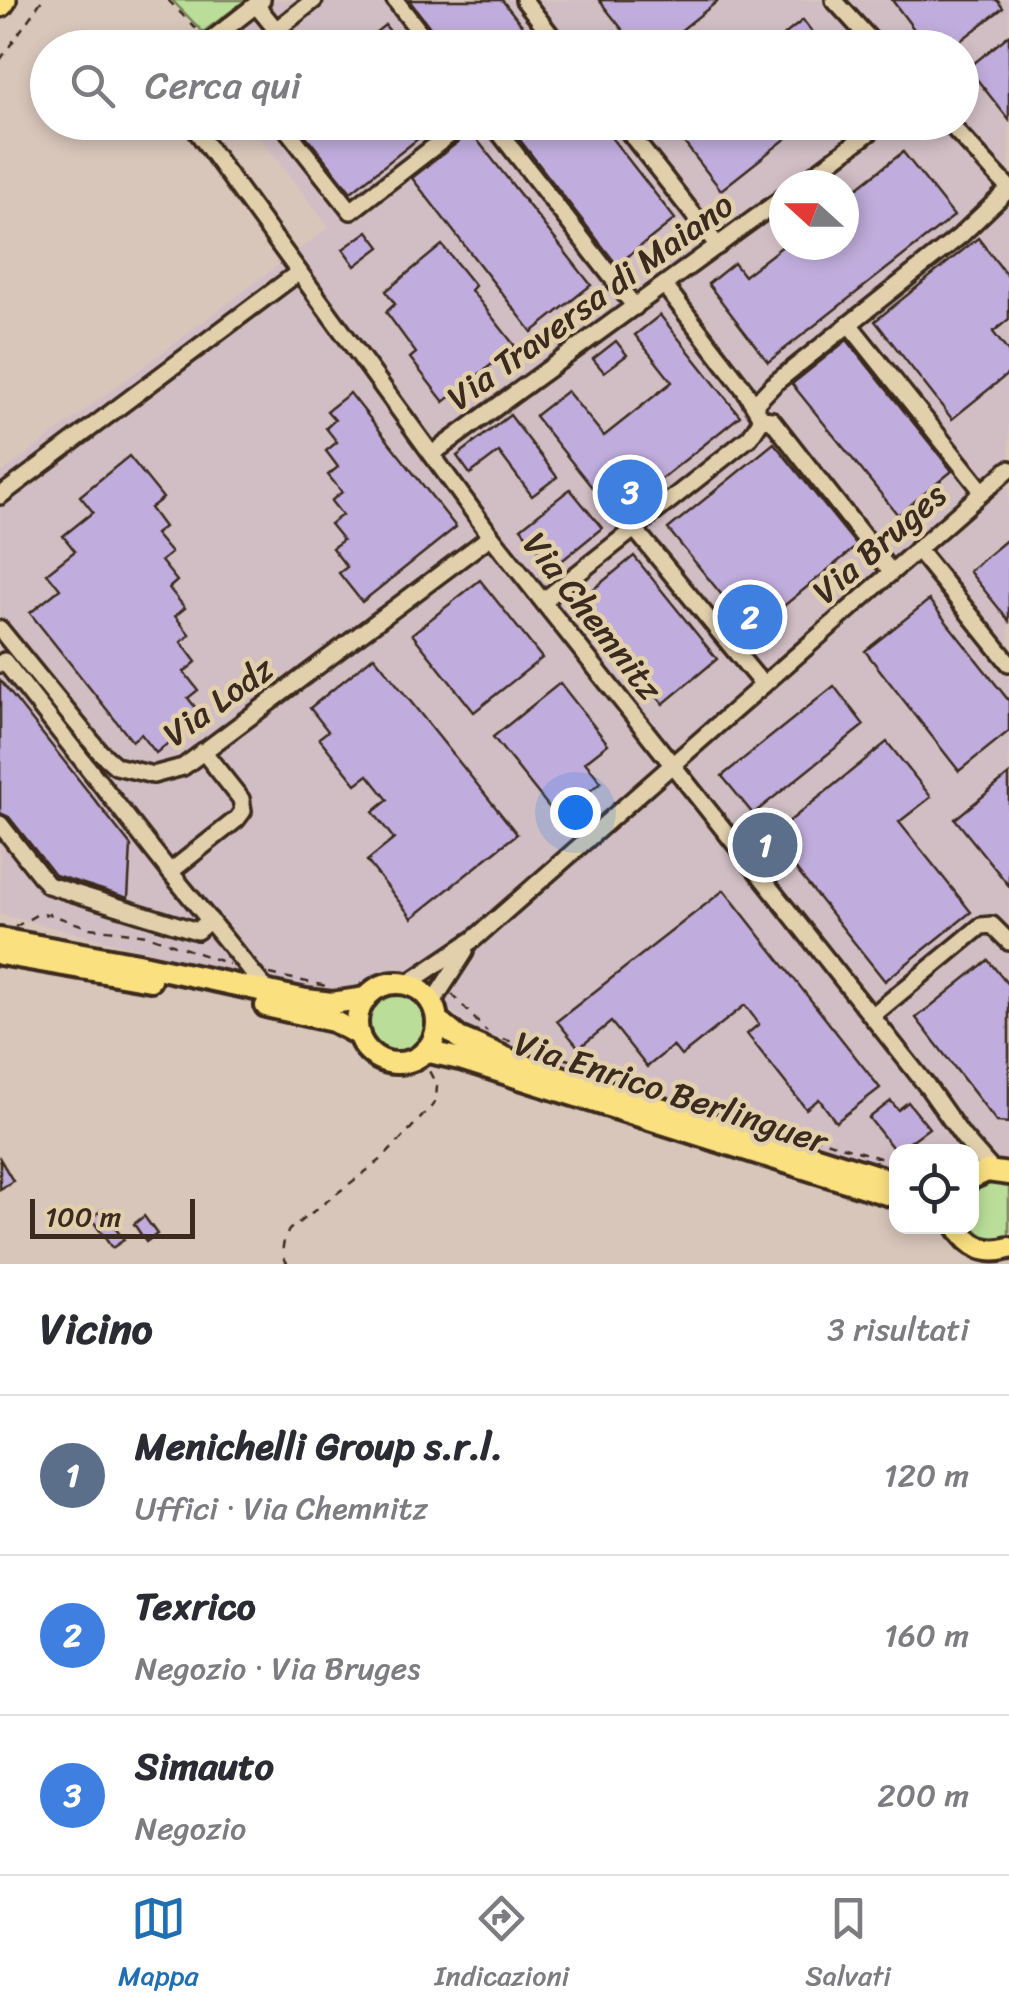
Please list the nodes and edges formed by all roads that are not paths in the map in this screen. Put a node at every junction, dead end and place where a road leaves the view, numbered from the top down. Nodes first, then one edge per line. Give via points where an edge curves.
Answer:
1 (314, 0) edge
2 (395, 0) edge
3 (524, 0) edge
4 (834, 0) edge
5 (259, 2) edge
6 (223, 30) edge
7 (276, 30) joint
8 (418, 30) edge
9 (548, 30) edge
10 (862, 30) edge
11 (203, 140) edge
12 (295, 140) edge
13 (443, 140) edge
14 (505, 140) edge
15 (635, 140) edge
16 (860, 140) edge
17 (964, 140) edge
18 (820, 170) edge
19 (1009, 189) edge
20 (769, 208) edge
21 (718, 246) junction
22 (299, 272) junction
23 (664, 285) junction
24 (635, 306) junction
25 (849, 324) junction
26 (758, 411) junction
27 (432, 454) junction
28 (1009, 469) edge
29 (983, 492) junction
30 (0, 496) edge
31 (633, 528) junction
32 (491, 536) junction
33 (917, 549) junction
34 (891, 572) junction
35 (543, 601) junction
36 (0, 629) edge
37 (1009, 662) edge
38 (0, 664) edge
39 (762, 685) junction
40 (203, 751) junction
41 (672, 764) junction
42 (0, 824) edge
43 (170, 872) junction
44 (210, 920) junction
45 (5, 935) edge
46 (474, 939) junction
47 (1009, 942) edge
48 (0, 954) edge
49 (405, 979) junction
50 (266, 983) junction
51 (364, 993) junction
52 (434, 1011) junction
53 (872, 1016) junction
54 (359, 1035) junction
55 (423, 1053) junction
56 (964, 1144) edge
57 (979, 1155) edge
58 (1001, 1172) edge
59 (889, 1180) edge
60 (889, 1195) edge
61 (963, 1234) edge
62 (994, 1255) edge

1 - 7 street
2 - 8 street
3 - 9 street
4 - 10 street
5 - 6 street
5 - 7 street
11 - 22 street, Via Chemnitz
12 - 13 street via 351,211
14 - 24 street
15 - 21 street
16 - 18 street
17 - 19 street
19 - 25 street
20 - 21 street, Via Traversa di Maiano
21 - 23 street, Via Traversa di Maiano
22 - 27 street, Via Chemnitz
22 - 30 street
23 - 24 street, Via Traversa di Maiano
23 - 26 street
24 - 27 street, Via Traversa di Maiano
25 - 26 street via 775,383
25 - 29 street
26 - 31 street via 750,437
26 - 34 street via 772,420
27 - 32 street, Via Chemnitz
28 - 29 street, Via Bruges
29 - 33 street, Via Bruges
31 - 35 street
31 - 39 street
32 - 35 street, Via Chemnitz
32 - 40 street, Via Lodz
33 - 34 street, Via Bruges
33 - 37 street
34 - 39 street, Via Bruges
35 - 41 street, Via Chemnitz
36 - 40 street, Via Lodz via 116,766 166,774
38 - 43 street
39 - 41 street, Via Bruges
40 - 43 street via 244,811
41 - 46 street, Via Bruges
41 - 53 street, Via Chemnitz
42 - 44 street via 48,884 196,931
43 - 44 street
44 - 50 street
45 - 50 main road
46 - 49 street, Via Bruges
46 - 52 street, Via Bruges via 444,982
47 - 53 street via 996,928 982,926
48 - 54 main road, Via Enrico Berlinguer via 248,1002 333,1022
49 - 51 main road
49 - 52 main road, Via Enrico Berlinguer
50 - 51 main road via 322,1002
51 - 54 main road
52 - 55 main road via 434,1038
52 - 59 main road, Via Enrico Berlinguer via 458,1038 520,1064
53 - 56 street, Via Chemnitz
54 - 55 main road, Via Enrico Berlinguer via 384,1060 403,1062
55 - 60 main road, Via Enrico Berlinguer
57 - 58 street, Via Chemnitz
61 - 62 main road

